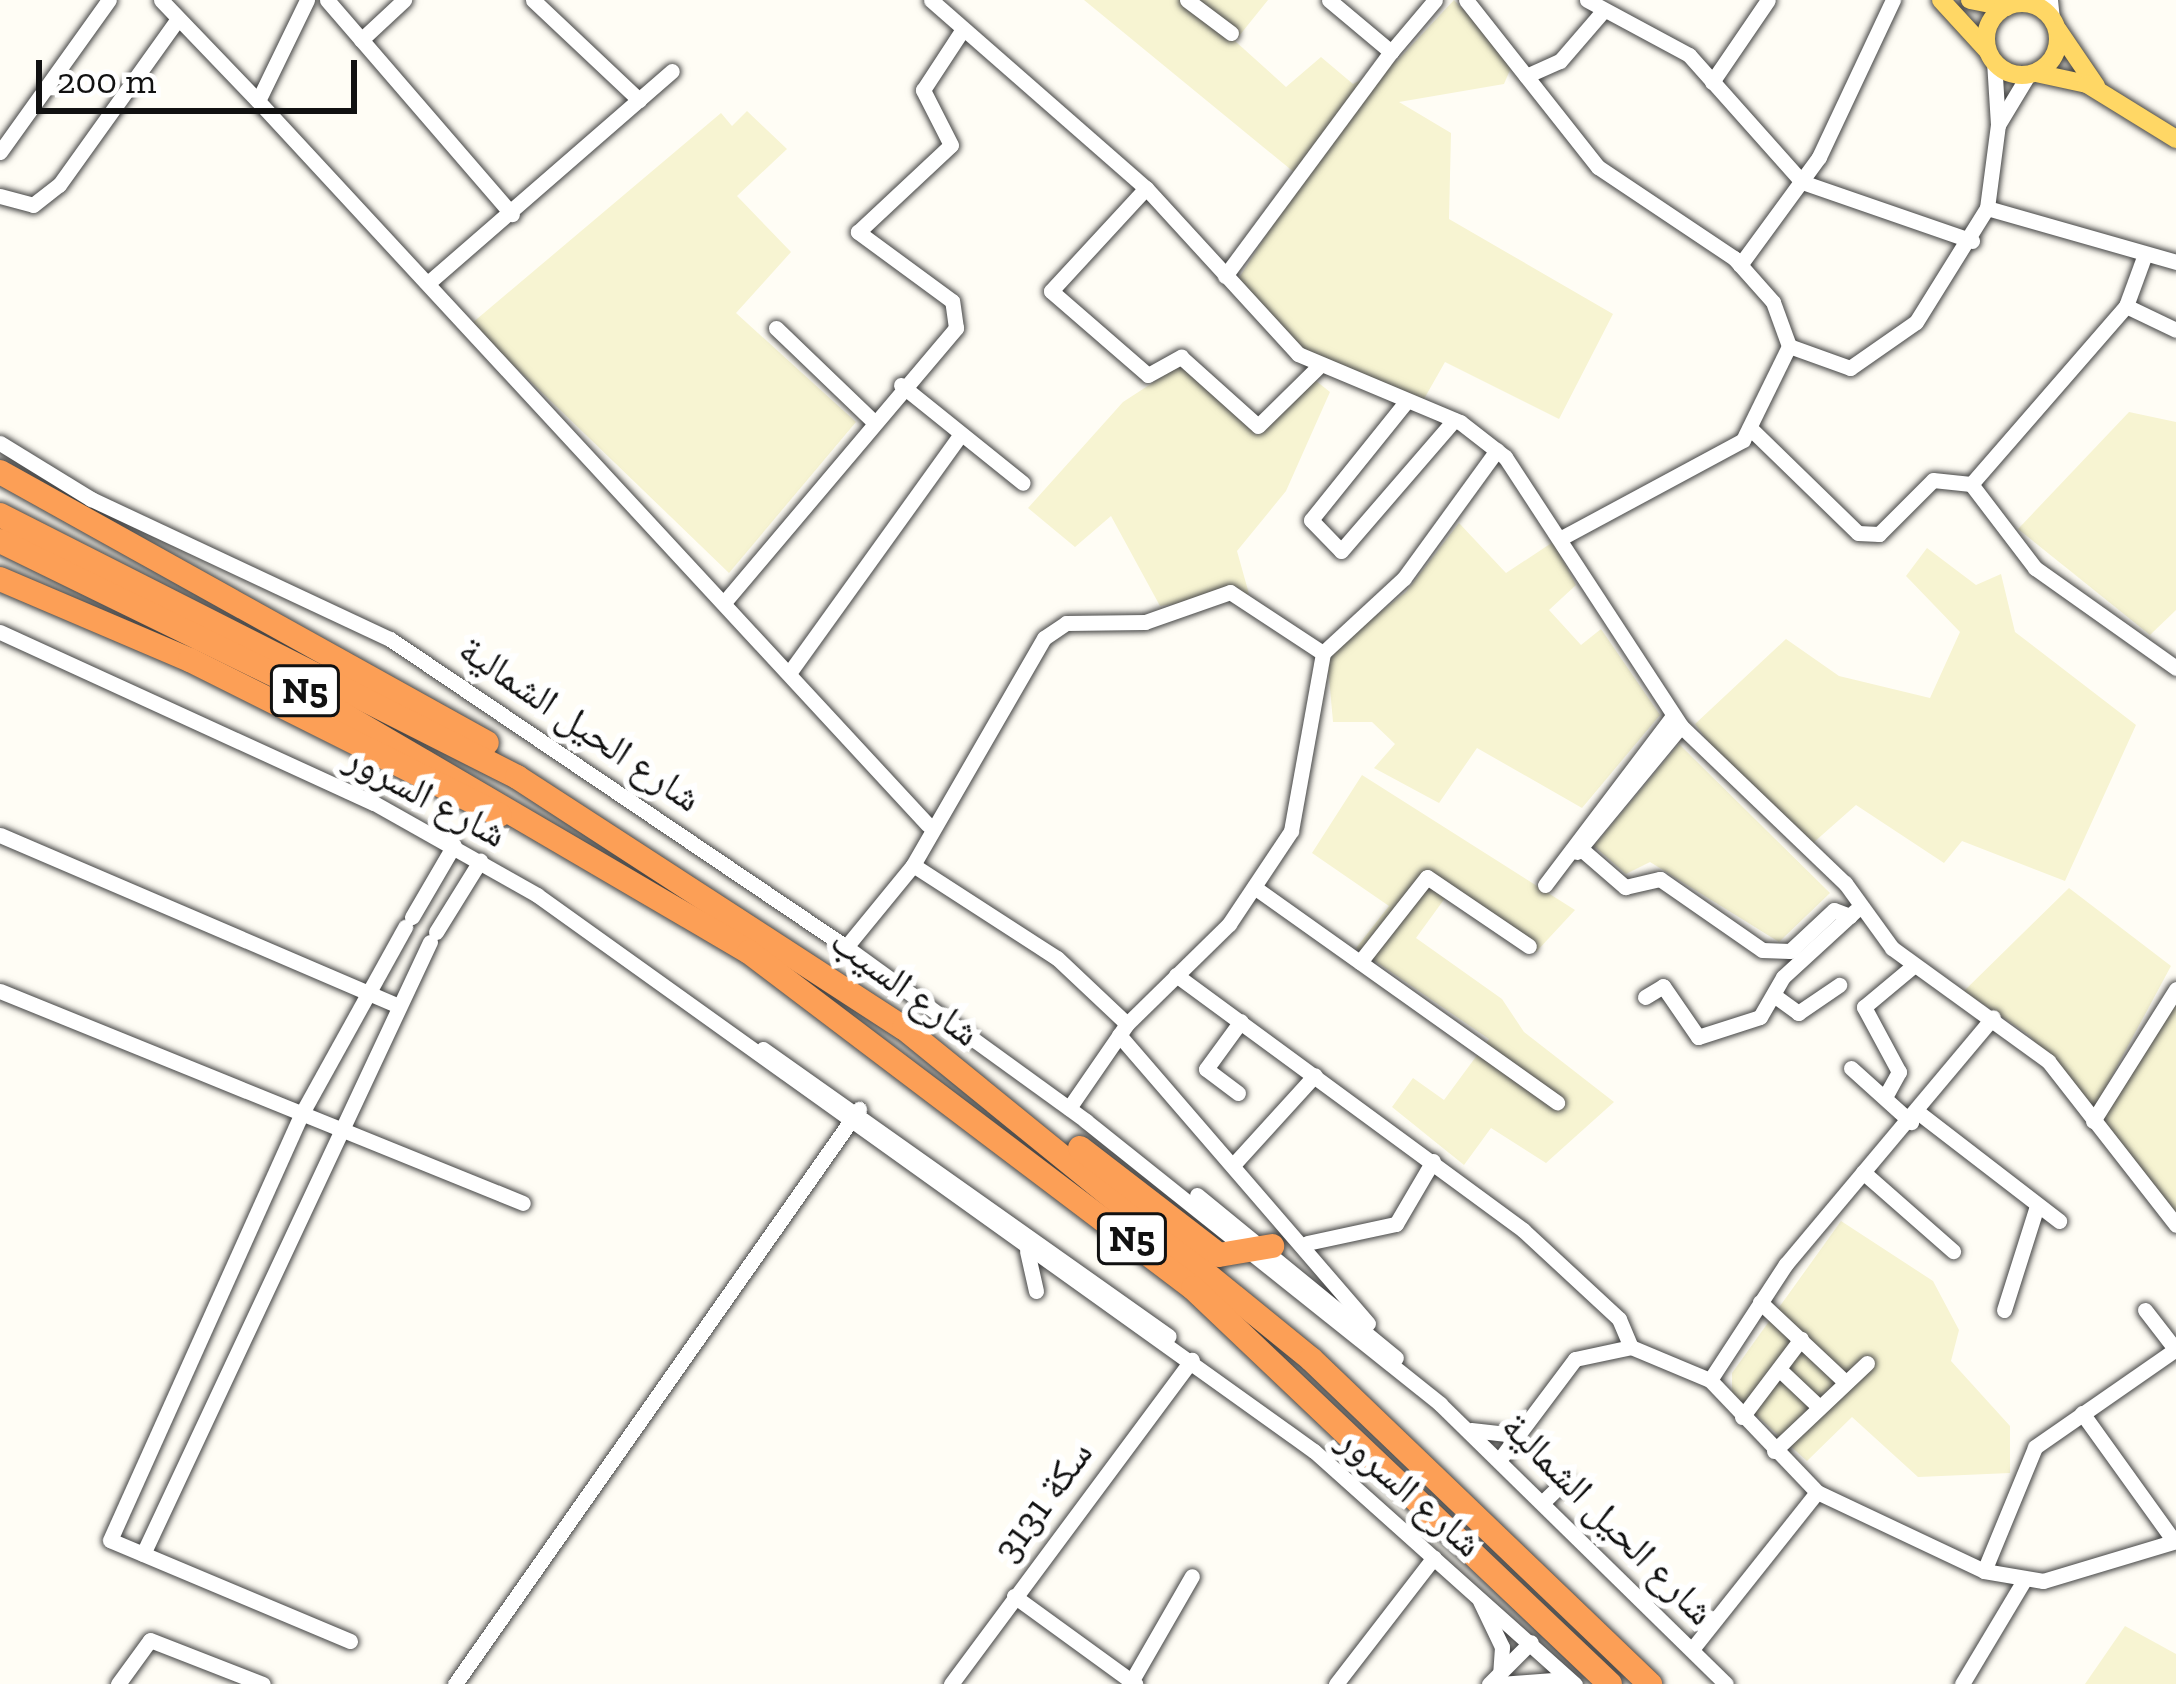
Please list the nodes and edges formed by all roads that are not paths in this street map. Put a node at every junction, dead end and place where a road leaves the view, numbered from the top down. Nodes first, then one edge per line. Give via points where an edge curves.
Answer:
1 (110, 0) edge
2 (161, 0) edge
3 (307, 0) edge
4 (327, 0) edge
5 (404, 0) edge
6 (533, 0) edge
7 (931, 0) edge
8 (1187, 0) edge
9 (1329, 0) edge
10 (1435, 0) edge
11 (1587, 0) edge
12 (1768, 0) edge
13 (1893, 0) edge
14 (1942, 0) edge
15 (1970, 0) edge
16 (1470, 2) edge
17 (2010, 4) edge
18 (1603, 11) junction
19 (2053, 16) edge
20 (177, 20) junction
21 (963, 29) junction
22 (1231, 33) dead end
23 (361, 40) junction
24 (1391, 52) junction
25 (1991, 57) junction
26 (672, 71) dead end
27 (2032, 74) junction
28 (1526, 76) junction
29 (1712, 82) junction
30 (2099, 90) junction
31 (639, 100) junction
32 (258, 101) junction
33 (1998, 125) junction
34 (2176, 139) edge
35 (0, 152) edge
36 (1802, 182) junction
37 (1146, 188) junction
38 (0, 196) edge
39 (1987, 208) junction
40 (512, 214) junction
41 (1972, 242) junction
42 (2144, 257) junction
43 (2176, 262) edge
44 (1741, 265) junction
45 (1226, 276) junction
46 (428, 283) junction
47 (2126, 306) junction
48 (776, 328) dead end
49 (2176, 330) edge
50 (1789, 346) junction
51 (1317, 368) junction
52 (902, 385) junction
53 (1405, 403) junction
54 (872, 420) junction
55 (1454, 420) junction
56 (1750, 429) junction
57 (960, 435) junction
58 (0, 443) edge
59 (1497, 451) junction
60 (0, 472) edge
61 (1023, 483) dead end
62 (1971, 484) junction
63 (0, 515) edge
64 (1564, 536) junction
65 (0, 541) edge
66 (0, 579) edge
67 (727, 599) junction
68 (0, 632) edge
69 (1323, 652) junction
70 (2176, 668) edge
71 (792, 669) junction
72 (1677, 721) junction
73 (928, 825) junction
74 (0, 836) edge
75 (454, 845) junction
76 (1580, 848) junction
77 (600, 860) junction
78 (480, 861) junction
79 (913, 865) junction
80 (1254, 887) junction
81 (1856, 911) junction
82 (412, 917) junction
83 (758, 925) junction
84 (436, 932) junction
85 (1529, 946) dead end
86 (846, 947) junction
87 (1360, 962) junction
88 (1912, 967) junction
89 (1176, 975) junction
90 (1839, 986) dead end
91 (2176, 989) edge
92 (0, 991) edge
93 (364, 991) junction
94 (1775, 996) junction
95 (1645, 997) dead end
96 (396, 1006) junction
97 (1993, 1017) junction
98 (1240, 1022) junction
99 (904, 1028) junction
100 (1123, 1029) junction
101 (731, 1031) junction
102 (1851, 1068) dead end
103 (784, 1074) junction
104 (1315, 1075) junction
105 (1238, 1093) dead end
106 (1885, 1097) junction
107 (1557, 1102) dead end
108 (1069, 1108) junction
109 (302, 1113) junction
110 (855, 1115) junction
111 (1915, 1117) junction
112 (1086, 1121) junction
113 (2093, 1121) junction
114 (338, 1128) junction
115 (832, 1148) junction
116 (1433, 1162) junction
117 (1234, 1164) junction
118 (917, 1167) junction
119 (1863, 1172) junction
120 (523, 1203) dead end
121 (2037, 1206) junction
122 (2060, 1221) dead end
123 (1288, 1224) junction
124 (2176, 1225) edge
125 (1307, 1243) junction
126 (1225, 1244) junction
127 (1265, 1251) junction
128 (1953, 1251) dead end
129 (1102, 1298) junction
130 (1760, 1302) junction
131 (2004, 1310) dead end
132 (2145, 1310) dead end
133 (1802, 1339) junction
134 (1165, 1342) junction
135 (1380, 1342) junction
136 (1631, 1347) junction
137 (2176, 1349) edge
138 (1192, 1360) junction
139 (1867, 1364) dead end
140 (1781, 1371) junction
141 (1710, 1381) junction
142 (1844, 1381) junction
143 (1173, 1384) junction
144 (1228, 1387) junction
145 (1439, 1404) junction
146 (1819, 1406) junction
147 (2082, 1413) junction
148 (1742, 1417) junction
149 (1470, 1430) junction
150 (1516, 1435) junction
151 (1774, 1450) junction
152 (1497, 1455) junction
153 (1519, 1477) junction
154 (1566, 1480) dead end
155 (1816, 1492) junction
156 (1544, 1501) junction
157 (2175, 1541) edge
158 (142, 1553) junction
159 (1434, 1556) junction
160 (1984, 1571) junction
161 (1192, 1576) dead end
162 (2023, 1582) junction
163 (1476, 1593) junction
164 (1014, 1596) junction
165 (350, 1641) dead end
166 (1531, 1642) junction
167 (1693, 1648) junction
168 (1496, 1680) edge
169 (1574, 1682) edge
170 (1133, 1683) edge
171 (118, 1684) edge
172 (263, 1684) edge
173 (455, 1684) edge
174 (951, 1684) edge
175 (1336, 1684) edge
176 (1610, 1684) edge
177 (1650, 1684) edge
178 (1726, 1684) edge
179 (1962, 1684) edge

1 - 35 street
2 - 20 street
3 - 32 street
4 - 23 street
5 - 23 street
6 - 31 street
7 - 21 street
8 - 22 street
9 - 24 street
10 - 24 street
11 - 18 street
12 - 29 street
13 - 36 street
14 - 25 main road
15 - 17 main road
16 - 28 street
17 - 19 main road
17 - 25 main road via 1990,22
18 - 28 street via 1559,61
18 - 29 street via 1633,16
19 - 27 main road via 2055,55
19 - 30 main road
20 - 32 street
20 - 38 street via 59,185 33,206
21 - 37 street
21 - 52 street via 923,90 950,145 858,232 958,309 956,328
23 - 40 street
24 - 45 street
25 - 27 main road
25 - 33 street
26 - 31 street
27 - 30 main road
27 - 33 street
28 - 44 street via 1598,167
29 - 36 street
30 - 34 main road
31 - 40 street
32 - 46 street
33 - 39 street
36 - 41 street
36 - 44 street
37 - 45 street
37 - 51 street via 1051,291 1148,375 1181,357 1258,426
39 - 41 street
39 - 42 street
40 - 46 street
41 - 50 street via 1916,322 1865,364 1838,368
42 - 43 street
42 - 47 street
44 - 50 street via 1773,302
45 - 51 street
46 - 67 street
47 - 49 street
47 - 62 street
48 - 54 street
50 - 56 street
51 - 53 street
52 - 54 street
52 - 57 street
53 - 55 street
53 - 55 street via 1311,520 1341,550
54 - 67 street
55 - 59 street
56 - 62 street via 1858,533 1880,534 1934,480
56 - 64 street
57 - 61 street
57 - 71 street
58 - 86 street, شارع الحيل الشمالية via 92,499 390,639
59 - 64 street
59 - 69 street via 1404,578
60 - 83 highway via 476,735
62 - 70 street via 2035,568
63 - 83 highway, شارع السيب / N5 via 415,720
64 - 72 street
65 - 77 highway, شارع السيب / N5 via 281,678
66 - 77 highway
67 - 71 street
68 - 75 street, شارع السرور
69 - 73 street via 1230,592 1145,622 1066,623 1043,638
69 - 80 street via 1301,810
71 - 73 street
72 - 76 street
72 - 76 street via 1552,882
72 - 81 street
73 - 79 street
74 - 93 street
75 - 78 street, شارع السرور
75 - 82 street
76 - 81 street via 1625,887 1660,879 1762,950 1790,951 1834,910
77 - 176 highway, شارع السيب / N5 via 976,1114 1193,1288
78 - 84 street
78 - 101 street, شارع السرور
79 - 86 street
79 - 100 street via 1057,958
80 - 87 street
80 - 89 street
81 - 88 street
81 - 94 street
82 - 84 street
82 - 93 street
83 - 99 highway, شارع السيب / N5
84 - 96 street
85 - 87 street via 1427,878
86 - 108 street, شارع الحيل الشمالية
87 - 107 street
88 - 97 street
88 - 106 street via 1864,1007 1899,1072
89 - 98 street
89 - 100 street
90 - 94 street via 1798,1012
91 - 113 street
92 - 109 street
93 - 96 street
93 - 109 street
94 - 95 street via 1760,1017 1698,1037 1663,986
96 - 114 street
97 - 111 street
97 - 113 street via 2048,1061
98 - 104 street
98 - 105 street via 1206,1069
99 - 126 highway
99 - 177 highway, شارع السيب / N5 via 1311,1359
100 - 108 street
100 - 117 street
101 - 103 street, شارع السرور
101 - 110 street, شارع السرور
102 - 106 street
103 - 110 street, شارع السرور
103 - 115 street via 830,1117
104 - 116 street
104 - 117 street
106 - 111 street
108 - 112 street, شارع الحيل الشمالية
109 - 114 street
109 - 158 street via 110,1540
110 - 115 street
110 - 118 street, شارع السرور
110 - 138 street, شارع السرور via 1128,1300
111 - 119 street
111 - 121 street
112 - 126 street, شارع الحيل الشمالية
112 - 127 street, شارع الحيل الشمالية
113 - 124 street
114 - 120 street
114 - 158 street
115 - 173 street
116 - 125 street via 1390,1228
116 - 136 street via 1603,1304
117 - 123 street
118 - 129 street, شارع السرور
118 - 129 street via 1027,1251 1036,1291 1063,1282
119 - 128 street
119 - 130 street
121 - 122 street
121 - 131 street
123 - 125 street
123 - 127 street
125 - 135 street
126 - 127 highway
127 - 135 street, شارع الحيل الشمالية
127 - 145 street, شارع الحيل الشمالية
129 - 134 street, شارع السرور
130 - 133 street
130 - 141 street
132 - 137 street
133 - 140 street
133 - 142 street
134 - 138 street, شارع السرور
134 - 143 street
135 - 145 street, شارع الحيل الشمالية
136 - 141 street
136 - 150 street via 1575,1359
137 - 147 street
138 - 143 street, سكة 3131
138 - 144 street, شارع السرور
139 - 142 street
140 - 146 street
140 - 148 street
141 - 148 street
142 - 146 street
143 - 144 street
143 - 164 street, سكة 3131
144 - 159 street, شارع السرور
145 - 149 street, شارع الحيل الشمالية
146 - 151 street
147 - 157 street
147 - 160 street via 2024,1462
148 - 151 street
149 - 150 street
149 - 152 street, شارع الحيل الشمالية
150 - 152 street
150 - 153 street
151 - 155 street
152 - 153 street, شارع الحيل الشمالية
153 - 156 street, شارع الحيل الشمالية
154 - 156 street
155 - 160 street
155 - 167 street
156 - 167 street, شارع الحيل الشمالية
157 - 162 street via 2105,1569
158 - 165 street
159 - 163 street, شارع السرور
159 - 175 street
160 - 162 street
161 - 170 street
162 - 179 street
163 - 166 street, شارع السرور
163 - 168 street via 1498,1635
164 - 170 street
164 - 174 street, سكة 3131
166 - 168 street
166 - 169 street, شارع السرور
167 - 178 street, شارع الحيل الشمالية
168 - 169 street
171 - 172 street via 150,1640

